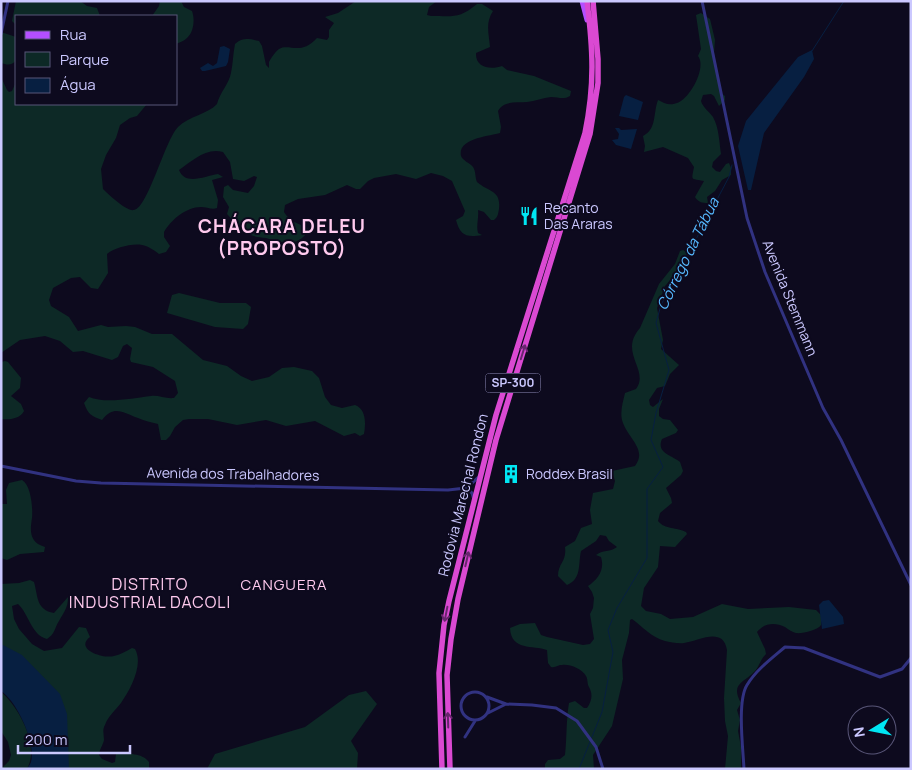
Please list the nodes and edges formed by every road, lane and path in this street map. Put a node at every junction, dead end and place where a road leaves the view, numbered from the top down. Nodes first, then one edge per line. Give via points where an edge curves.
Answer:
1 (8, 1) edge
2 (582, 1) edge
3 (586, 1) edge
4 (594, 1) edge
5 (702, 1) edge
6 (593, 32) junction
7 (1, 34) edge
8 (1, 466) edge
9 (480, 476) junction
10 (466, 488) junction
11 (474, 502) junction
12 (911, 585) edge
13 (911, 658) edge
14 (486, 696) junction
15 (506, 704) junction
16 (487, 714) junction
17 (476, 720) junction
18 (466, 737) dead end
19 (442, 769) edge
20 (450, 769) edge
21 (602, 769) edge
22 (744, 769) edge

1 - 7 street
2 - 6 main road
3 - 6 highway, Rodovia Marechal Rondon / SP-300
4 - 6 highway, Rodovia Marechal Rondon / SP-300
5 - 12 street, Avenida Stemmann via 755,246 823,408
6 - 9 highway, Rodovia Marechal Rondon / SP-300 via 592,83 585,133 496,415
20 -> 6 highway, Rodovia Marechal Rondon / SP-300 via 447,675 455,610 496,440 590,134 598,83
8 - 10 street, Avenida dos Trabalhadores via 101,483
9 - 10 street
9 - 11 highway, Rodovia Marechal Rondon / SP-300
10 - 11 street
11 -> 19 highway, Rodovia Marechal Rondon / SP-300 via 448,601 441,651
13 - 22 street via 902,669 880,677 804,648 785,647 746,685 741,699
14 - 15 street
14 - 16 street
14 - 17 street via 472,691 461,701 464,715
15 - 16 street
15 - 21 street via 556,708 577,721 596,747
16 - 17 street
17 - 18 street

